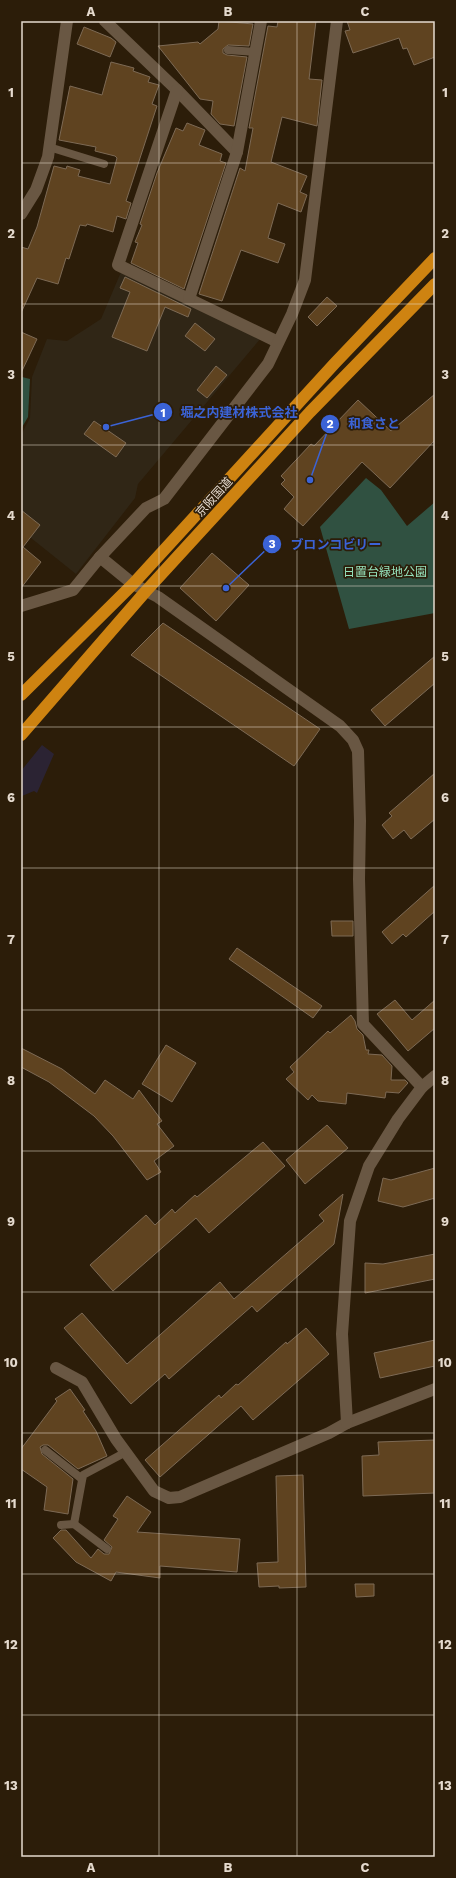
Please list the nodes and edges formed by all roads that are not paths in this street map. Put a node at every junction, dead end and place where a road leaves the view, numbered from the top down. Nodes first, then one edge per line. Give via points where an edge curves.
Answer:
1 (67, 21) edge
2 (105, 21) edge
3 (261, 21) edge
4 (337, 21) edge
5 (228, 50) dead end
6 (256, 52) junction
7 (177, 90) junction
8 (49, 147) junction
9 (237, 152) junction
10 (104, 164) dead end
11 (21, 214) edge
12 (435, 258) edge
13 (435, 284) edge
14 (189, 299) junction
15 (278, 342) junction
16 (100, 557) junction
17 (133, 584) junction
18 (146, 591) junction
19 (21, 606) edge
20 (21, 695) edge
21 (21, 735) edge
22 (435, 1076) edge
23 (422, 1087) junction
24 (56, 1368) dead end
25 (435, 1389) edge
26 (347, 1423) junction
27 (45, 1450) dead end
28 (126, 1452) junction
29 (82, 1479) junction
30 (74, 1524) junction
31 (61, 1525) dead end
32 (107, 1549) dead end

1 - 8 street
2 - 7 street
3 - 6 street
4 - 15 street via 305,280
5 - 6 lane
6 - 9 street
7 - 9 street
7 - 14 street via 118,265
8 - 10 lane
8 - 11 street via 36,190
9 - 14 street
12 - 17 highway, 京阪国道 via 335,363
13 - 18 highway, 京阪国道 via 310,412
14 - 15 street
15 - 16 street via 268,364 164,499 146,508
16 - 17 street
16 - 19 street via 73,590
17 - 18 street
17 - 20 highway, 京阪国道
18 - 21 highway, 京阪国道
18 - 23 street via 340,726 353,740 358,751 360,792 359,879 363,1024
22 - 23 street
23 - 26 street via 398,1119 369,1166 350,1220 342,1334
24 - 28 street via 82,1382
25 - 26 street
26 - 28 street via 180,1497 169,1498 154,1491
27 - 29 lane
28 - 29 lane via 83,1474
29 - 30 lane
30 - 31 lane
30 - 32 lane

